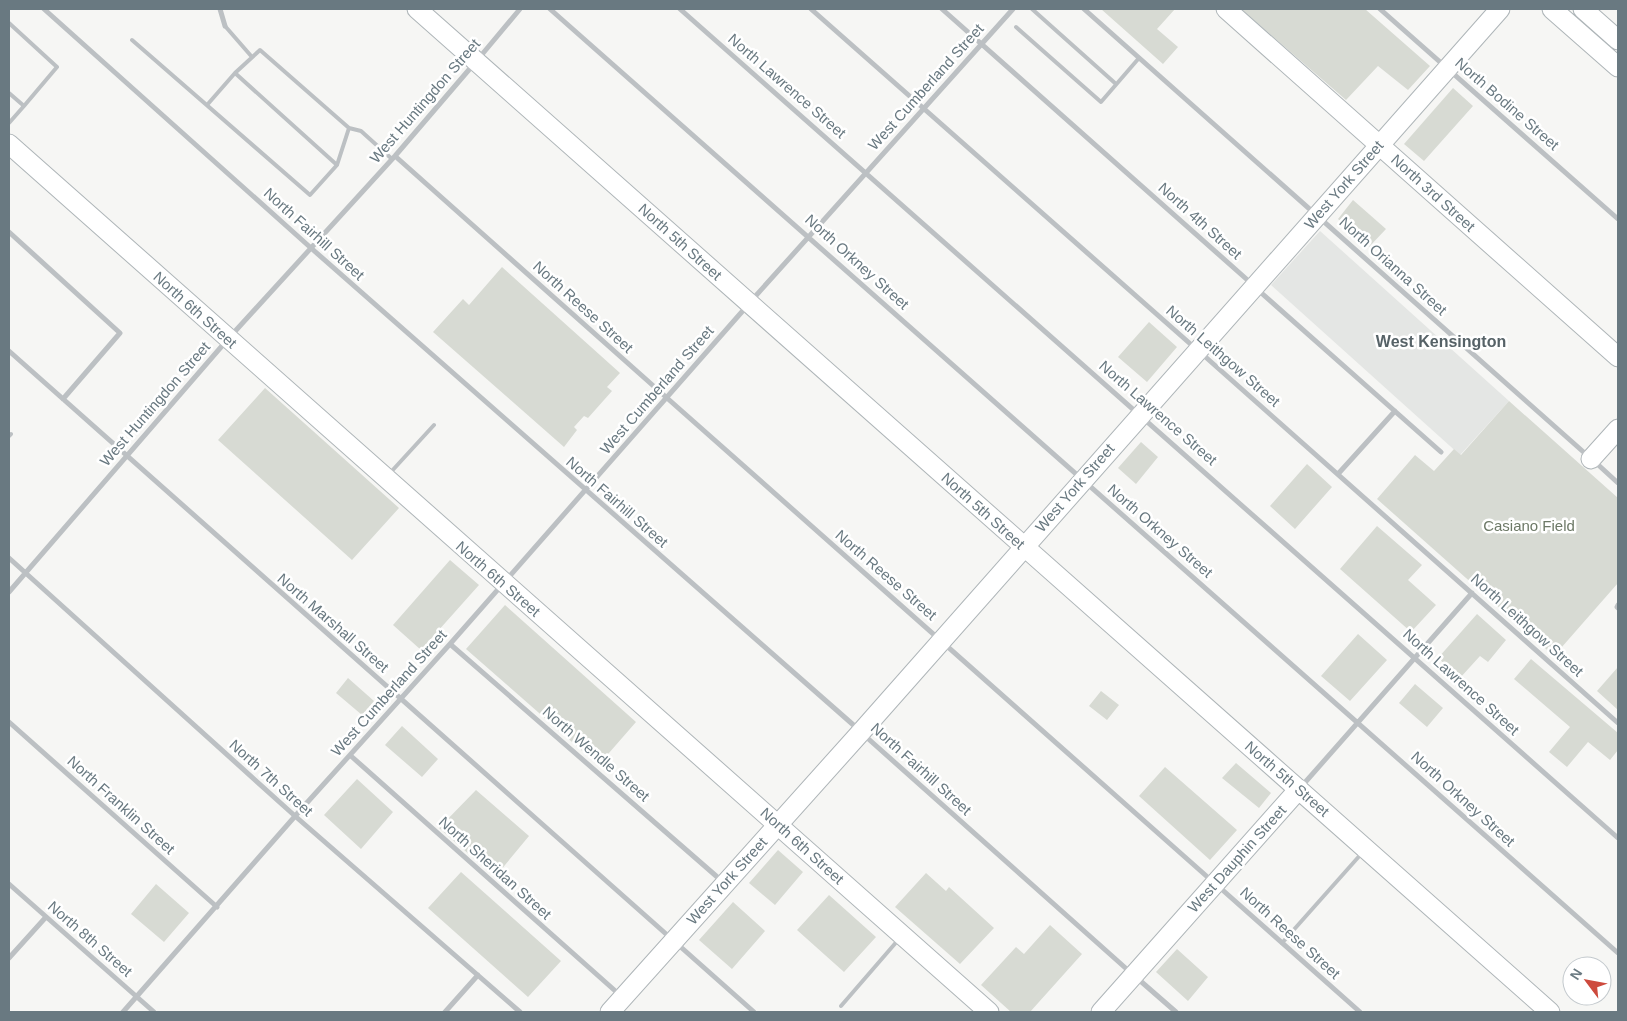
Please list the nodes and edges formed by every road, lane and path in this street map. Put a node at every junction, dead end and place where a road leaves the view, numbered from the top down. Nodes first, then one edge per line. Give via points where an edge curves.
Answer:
1 (44, 9) edge
2 (220, 9) edge
3 (417, 9) edge
4 (520, 9) edge
5 (550, 9) edge
6 (680, 9) edge
7 (811, 9) edge
8 (942, 9) edge
9 (1012, 9) edge
10 (1032, 9) edge
11 (1084, 9) edge
12 (1226, 9) edge
13 (1380, 9) edge
14 (1500, 9) edge
15 (1552, 9) edge
16 (1584, 9) edge
17 (9, 23) edge
18 (224, 26) joint
19 (1016, 27) dead end
20 (132, 40) dead end
21 (1618, 40) edge
22 (982, 44) junction
23 (252, 57) junction
24 (1139, 58) junction
25 (476, 61) junction
26 (1618, 67) edge
27 (1448, 69) junction
28 (235, 73) junction
29 (1116, 84) junction
30 (9, 93) edge
31 (207, 105) junction
32 (24, 106) junction
33 (924, 110) junction
34 (9, 124) edge
35 (349, 128) junction
36 (9, 144) edge
37 (1379, 144) junction
38 (394, 158) junction
39 (337, 165) junction
40 (866, 172) junction
41 (1317, 216) junction
42 (1618, 219) edge
43 (9, 232) edge
44 (809, 236) junction
45 (311, 248) junction
46 (1254, 286) junction
47 (749, 304) junction
48 (228, 339) junction
49 (1198, 350) junction
50 (9, 351) edge
51 (1618, 357) edge
52 (666, 398) junction
53 (63, 399) junction
54 (1395, 411) junction
55 (1141, 414) junction
56 (434, 425) dead end
57 (1618, 429) edge
58 (1441, 452) dead end
59 (126, 456) junction
60 (1592, 459) junction
61 (1338, 474) junction
62 (385, 478) junction
63 (1082, 479) junction
64 (1618, 482) edge
65 (586, 491) junction
66 (1023, 547) junction
67 (9, 558) edge
68 (25, 573) junction
69 (503, 583) junction
70 (9, 592) edge
71 (1472, 593) junction
72 (941, 640) junction
73 (450, 644) junction
74 (1415, 658) junction
75 (400, 699) junction
76 (9, 722) edge
77 (1358, 722) junction
78 (1618, 723) edge
79 (861, 732) junction
80 (350, 756) junction
81 (1299, 789) junction
82 (295, 816) junction
83 (778, 824) junction
84 (1618, 838) edge
85 (1365, 848) junction
86 (9, 884) edge
87 (725, 884) junction
88 (1215, 884) junction
89 (217, 907) junction
90 (46, 917) junction
91 (902, 935) junction
92 (674, 941) junction
93 (1282, 943) junction
94 (1618, 954) edge
95 (9, 958) edge
96 (478, 975) junction
97 (1134, 975) junction
98 (137, 997) junction
99 (623, 998) junction
100 (842, 1006) dead end
101 (123, 1012) edge
102 (154, 1012) edge
103 (445, 1012) edge
104 (520, 1012) edge
105 (610, 1012) edge
106 (754, 1012) edge
107 (989, 1012) edge
108 (1101, 1012) edge
109 (1176, 1012) edge
110 (1360, 1012) edge
111 (1550, 1012) edge

1 - 45 street, North Fairhill Street
2 - 18 street
3 - 25 main road, North 5th Street
4 - 25 street, West Huntingdon Street
5 - 44 street, North Orkney Street
6 - 40 street, North Lawrence Street
7 - 33 street, North Leithgow Street
8 - 22 street, North 4th Street
9 - 22 street, West Cumberland Street
10 - 29 lane
11 - 24 street, North Orianna Street
12 - 37 main road, North 3rd Street
13 - 27 street, North Bodine Street
14 - 27 main road, West York Street
15 - 26 main road
16 - 21 main road
17 - 32 lane via 57,67
18 - 23 lane
19 - 29 lane via 1100,102
20 - 31 lane
22 - 33 street, West Cumberland Street
22 - 46 street, North 4th Street
23 - 28 lane
23 - 35 lane via 260,50
24 - 29 lane
24 - 41 street, North Orianna Street
25 - 38 street, West Huntingdon Street
25 - 47 main road, North 5th Street
27 - 37 main road, West York Street
27 - 42 street, North Bodine Street
28 - 31 lane
28 - 39 lane
30 - 32 lane
31 - 39 lane via 310,196
32 - 34 lane
33 - 40 street, West Cumberland Street
33 - 49 street, North Leithgow Street
35 - 38 lane via 361,131
35 - 39 lane
36 - 48 main road, North 6th Street
37 - 41 main road, West York Street
37 - 51 main road, North 3rd Street
38 - 45 street, West Huntingdon Street
38 - 52 street, North Reese Street
40 - 44 street, West Cumberland Street
40 - 55 street, North Lawrence Street
41 - 46 main road, West York Street
41 - 60 street, North Orianna Street
43 - 53 street via 120,333
44 - 47 street, West Cumberland Street
44 - 63 street, North Orkney Street
45 - 48 street, West Huntingdon Street
45 - 65 street, North Fairhill Street
46 - 49 main road, West York Street
46 - 54 street, North 4th Street
47 - 52 street, West Cumberland Street
47 - 66 main road, North 5th Street
48 - 59 street, West Huntingdon Street
48 - 62 main road, North 6th Street
49 - 55 main road, West York Street
49 - 61 street, North Leithgow Street
50 - 53 street, North Marshall Street
52 - 65 street, West Cumberland Street
52 - 72 street, North Reese Street
53 - 59 street, North Marshall Street
54 - 58 street, North 4th Street
54 - 61 street
55 - 63 main road, West York Street
55 - 74 street, North Lawrence Street
56 - 62 lane
57 - 60 main road
59 - 68 street, West Huntingdon Street
59 - 75 street, North Marshall Street
60 - 64 street, North Orianna Street
61 - 71 street, North Leithgow Street
62 - 69 main road, North 6th Street
63 - 66 main road, West York Street
63 - 77 street, North Orkney Street
65 - 69 street, West Cumberland Street
65 - 79 street, North Fairhill Street
66 - 72 main road, West York Street
66 - 81 main road, North 5th Street
67 - 68 street, North 7th Street
68 - 70 street, West Huntingdon Street
68 - 82 street, North 7th Street
69 - 73 street, West Cumberland Street
69 - 83 main road, North 6th Street
71 - 74 street, West Dauphin Street
71 - 78 street, North Leithgow Street
72 - 79 main road, West York Street
72 - 88 street, North Reese Street
73 - 75 street, West Cumberland Street
73 - 87 street, North Wendle Street
74 - 77 street, West Dauphin Street
74 - 84 street, North Lawrence Street
75 - 80 street, West Cumberland Street
75 - 92 street, North Marshall Street
76 - 89 street, North Franklin Street
77 - 81 street, West Dauphin Street
77 - 94 street, North Orkney Street
79 - 83 main road, West York Street
79 - 97 street, North Fairhill Street
80 - 82 street, West Cumberland Street
80 - 99 street, North Sheridan Street
81 - 85 main road, North 5th Street
81 - 88 main road, West Dauphin Street
82 - 89 street, West Cumberland Street
82 - 96 street, North 7th Street
83 - 87 main road, West York Street
83 - 91 main road, North 6th Street
85 - 93 lane
85 - 111 main road, North 5th Street
86 - 90 street, North 8th Street
87 - 92 main road, West York Street
88 - 93 street, North Reese Street
88 - 97 main road, West Dauphin Street
89 - 98 street, West Cumberland Street
90 - 95 street
90 - 98 street, North 8th Street
91 - 100 lane
91 - 107 main road, North 6th Street
92 - 99 main road, West York Street
92 - 106 street, North Marshall Street
93 - 110 street, North Reese Street
96 - 103 street
96 - 104 street, North 7th Street
97 - 108 main road, West Dauphin Street
97 - 109 street, North Fairhill Street
98 - 101 street, West Cumberland Street
98 - 102 street, North 8th Street
99 - 105 main road, West York Street

